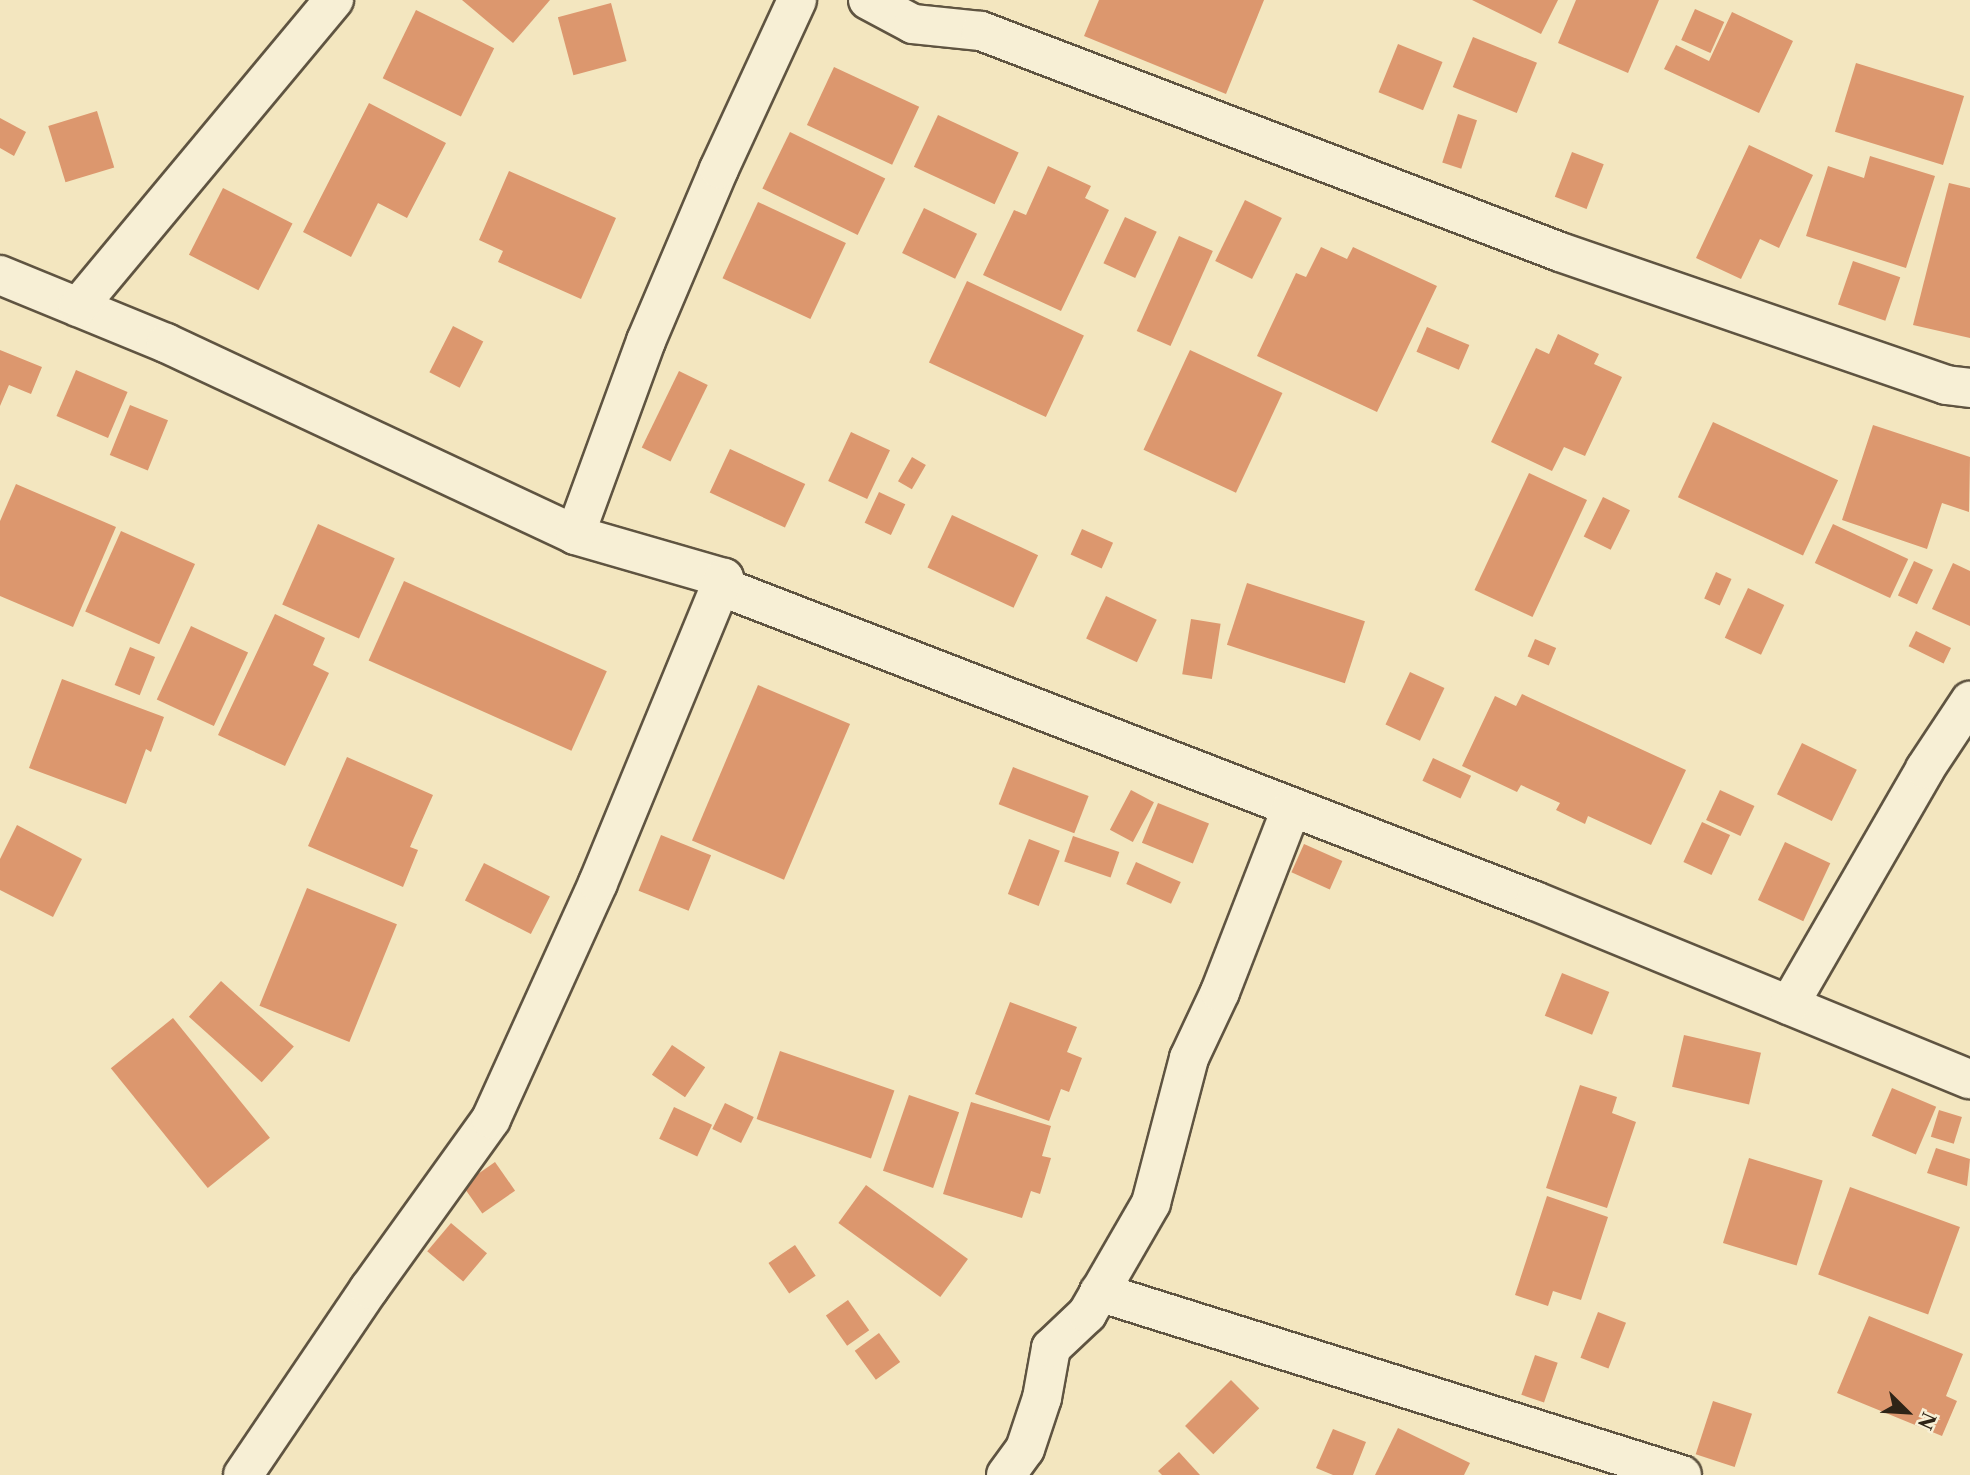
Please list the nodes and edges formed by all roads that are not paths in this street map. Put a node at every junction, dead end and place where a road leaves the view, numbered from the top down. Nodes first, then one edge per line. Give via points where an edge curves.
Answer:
1 (334, 0) edge
2 (797, 0) edge
3 (868, 0) edge
4 (0, 275) edge
5 (78, 307) junction
6 (1970, 387) edge
7 (575, 535) junction
8 (724, 578) junction
9 (1970, 701) edge
10 (1291, 809) junction
11 (1790, 1005) junction
12 (1970, 1079) edge
13 (1100, 1292) junction
14 (243, 1475) edge
15 (1006, 1475) edge
16 (1682, 1475) edge

1 - 5 street
2 - 7 street via 646,341
3 - 6 street via 913,24 981,31 1560,252 1946,385
4 - 5 street
5 - 7 street
7 - 8 street
8 - 10 street via 724,588
8 - 14 street via 598,883 491,1119
9 - 11 street via 1925,769
10 - 11 street via 1535,901
10 - 13 street via 1220,992 1189,1058 1151,1203
11 - 12 street
13 - 15 street via 1087,1314 1051,1348 1042,1398 1025,1448
13 - 16 street

